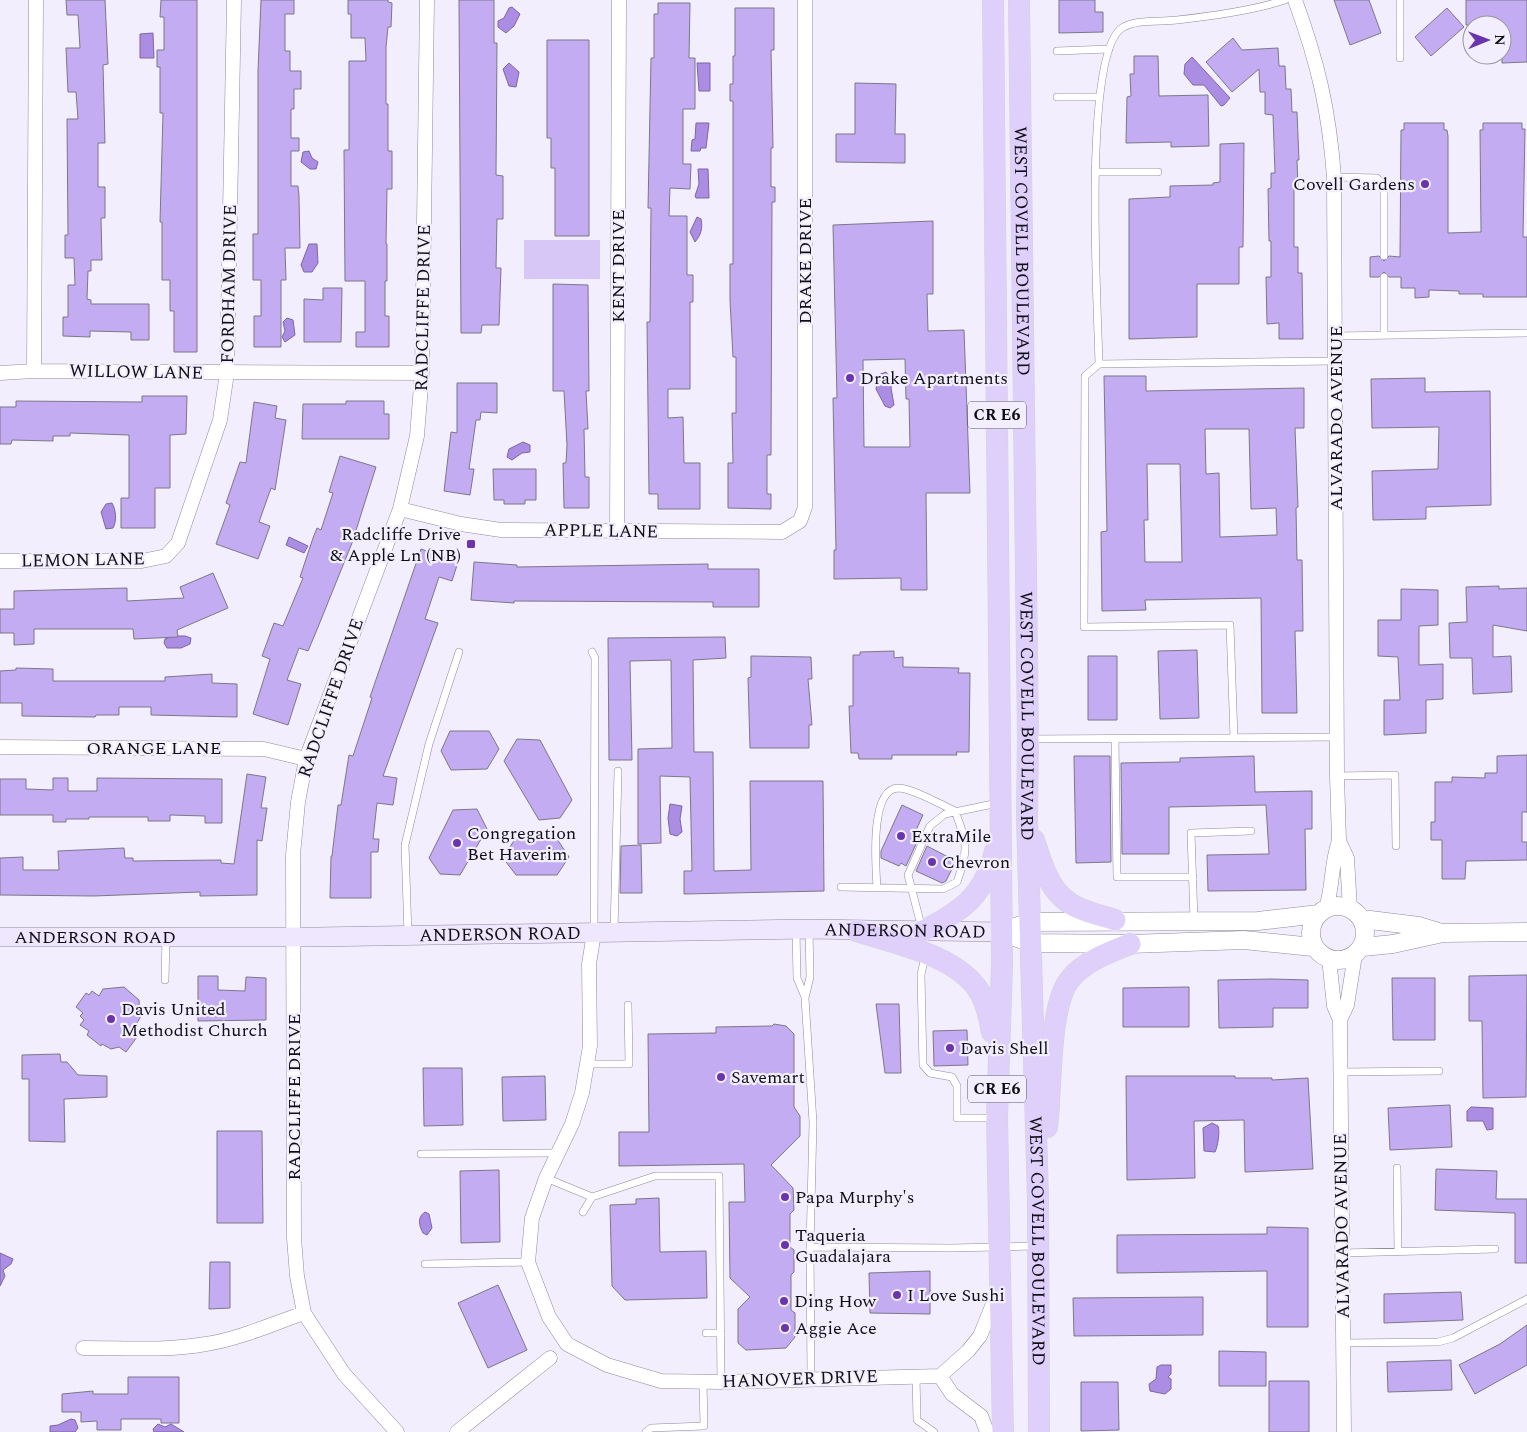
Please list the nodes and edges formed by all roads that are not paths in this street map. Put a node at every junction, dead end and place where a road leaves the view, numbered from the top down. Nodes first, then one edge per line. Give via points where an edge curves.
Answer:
1 (36, 0) edge
2 (234, 0) edge
3 (427, 0) edge
4 (619, 0) edge
5 (805, 0) edge
6 (993, 0) edge
7 (1019, 0) edge
8 (1285, 0) edge
9 (1295, 0) edge
10 (1400, 0) edge
11 (1109, 49) junction
12 (1057, 51) dead end
13 (1400, 58) dead end
14 (1057, 97) dead end
15 (1099, 97) junction
16 (1095, 172) junction
17 (1158, 172) dead end
18 (1334, 177) junction
19 (1384, 256) dead end
20 (1384, 277) dead end
21 (1527, 334) edge
22 (1384, 335) junction
23 (1335, 336) junction
24 (1335, 361) junction
25 (1098, 364) junction
26 (34, 371) junction
27 (0, 373) edge
28 (227, 373) junction
29 (422, 373) junction
30 (400, 509) junction
31 (800, 521) joint
32 (617, 532) junction
33 (166, 556) joint
34 (0, 561) edge
35 (459, 652) dead end
36 (592, 652) dead end
37 (1337, 737) junction
38 (1234, 738) junction
39 (1028, 739) junction
40 (1116, 739) junction
41 (0, 747) edge
42 (306, 759) junction
43 (618, 771) dead end
44 (1337, 776) junction
45 (1001, 803) junction
46 (956, 811) junction
47 (1027, 818) junction
48 (1001, 829) junction
49 (1251, 831) dead end
50 (1339, 842) junction
51 (1396, 846) dead end
52 (1192, 877) junction
53 (841, 887) dead end
54 (877, 888) junction
55 (910, 888) junction
56 (1323, 912) junction
57 (1356, 914) junction
58 (1115, 920) junction
59 (1194, 921) junction
60 (1030, 922) junction
61 (802, 929) junction
62 (857, 931) junction
63 (923, 931) junction
64 (1001, 932) junction
65 (1527, 932) edge
66 (594, 933) junction
67 (614, 933) junction
68 (1443, 933) junction
69 (408, 936) junction
70 (0, 937) edge
71 (166, 937) junction
72 (292, 937) junction
73 (1031, 943) junction
74 (1130, 944) junction
75 (1314, 947) junction
76 (1359, 951) junction
77 (925, 954) junction
78 (1329, 958) junction
79 (165, 980) dead end
80 (805, 998) junction
81 (628, 1005) dead end
82 (1340, 1020) junction
83 (998, 1056) junction
84 (588, 1064) junction
85 (1439, 1071) dead end
86 (1340, 1072) junction
87 (997, 1118) junction
88 (558, 1153) junction
89 (421, 1154) dead end
90 (1397, 1168) dead end
91 (546, 1178) junction
92 (592, 1197) junction
93 (1038, 1199) junction
94 (583, 1212) dead end
95 (1038, 1246) junction
96 (810, 1247) junction
97 (999, 1247) junction
98 (1496, 1249) dead end
99 (1398, 1252) junction
100 (1343, 1253) junction
101 (528, 1262) junction
102 (425, 1264) dead end
103 (1000, 1286) junction
104 (1527, 1298) edge
105 (304, 1313) junction
106 (706, 1333) dead end
107 (721, 1333) junction
108 (1344, 1343) junction
109 (84, 1348) dead end
110 (550, 1358) dead end
111 (916, 1376) junction
112 (940, 1376) junction
113 (811, 1378) junction
114 (703, 1382) junction
115 (721, 1382) junction
116 (397, 1432) edge
117 (457, 1432) edge
118 (646, 1432) edge
119 (934, 1432) edge
120 (987, 1432) edge
121 (1003, 1432) edge
122 (1040, 1432) edge
123 (1344, 1432) edge

1 - 26 street
2 - 28 street, FORDHAM DRIVE
3 - 29 street, RADCLIFFE DRIVE
4 - 32 street, KENT DRIVE
5 - 31 street, DRAKE DRIVE via 805,507
6 - 45 main road, WEST COVELL BOULEVARD / CR E6
7 - 39 main road, WEST COVELL BOULEVARD / CR E6
8 - 11 lane via 1270,5 1130,25 1120,29
9 - 18 street, ALVARADO AVENUE via 1323,90
10 - 13 lane
11 - 12 lane
11 - 15 lane
14 - 15 lane
15 - 16 lane
16 - 17 lane
16 - 25 lane
18 - 19 lane via 1376,178 1384,186
18 - 23 street, ALVARADO AVENUE
20 - 22 lane
21 - 22 lane
22 - 23 lane
23 - 24 street, ALVARADO AVENUE
24 - 25 lane
24 - 37 street, ALVARADO AVENUE
25 - 38 lane via 1085,376 1084,627 1230,624
26 - 27 street, WILLOW LANE
26 - 28 street, WILLOW LANE
28 - 29 street, WILLOW LANE
28 - 33 street, FORDHAM DRIVE via 220,420 178,543
29 - 30 street, RADCLIFFE DRIVE via 417,436
30 - 32 street, APPLE LANE via 501,530
30 - 42 street, RADCLIFFE DRIVE
31 - 32 street, APPLE LANE via 782,532
33 - 34 street, LEMON LANE via 142,561
35 - 69 lane via 429,744 405,845
36 - 66 lane via 595,658
37 - 38 lane
37 - 44 street, ALVARADO AVENUE
38 - 40 lane
39 - 40 lane
39 - 47 main road, WEST COVELL BOULEVARD / CR E6
40 - 52 lane via 1117,876
41 - 42 street, ORANGE LANE via 264,749
42 - 72 street, RADCLIFFE DRIVE via 293,855
43 - 67 lane
44 - 50 street, ALVARADO AVENUE
44 - 51 lane via 1395,775
45 - 46 lane
45 - 48 main road, WEST COVELL BOULEVARD / CR E6
46 - 54 lane via 904,789 892,789 886,794 876,826
46 - 55 lane via 938,818 930,826 908,871
46 - 55 lane via 966,841 966,858 957,882 943,889
47 - 58 main road via 1044,868 1058,895 1082,910
47 - 60 main road, WEST COVELL BOULEVARD / CR E6
48 - 63 main road via 993,861 978,893 953,916
48 - 64 main road, WEST COVELL BOULEVARD / CR E6
49 - 52 lane via 1191,834
50 - 56 street, ALVARADO AVENUE
50 - 57 street, ALVARADO AVENUE via 1347,858
52 - 59 lane
53 - 54 lane
54 - 55 lane
55 - 63 lane
56 - 57 street via 1335,906
56 - 59 street, ANDERSON ROAD via 1258,921
56 - 75 street via 1311,930
57 - 68 street
57 - 76 street via 1366,931
58 - 59 street, ANDERSON ROAD
58 - 60 street, ANDERSON ROAD
60 - 64 street, ANDERSON ROAD
60 - 73 main road, WEST COVELL BOULEVARD / CR E6
61 - 62 main road, ANDERSON ROAD
61 - 67 main road, ANDERSON ROAD
61 - 80 lane via 810,977
61 - 80 lane via 797,978
62 - 63 main road, ANDERSON ROAD
62 - 77 main road
63 - 64 main road, ANDERSON ROAD
64 - 73 street, ANDERSON ROAD
64 - 83 main road, WEST COVELL BOULEVARD / CR E6
65 - 68 street
66 - 67 main road, ANDERSON ROAD
66 - 69 main road, ANDERSON ROAD
66 - 84 street via 589,964
68 - 76 street
69 - 72 main road, ANDERSON ROAD
70 - 71 main road, ANDERSON ROAD
71 - 72 main road, ANDERSON ROAD
71 - 79 lane
72 - 105 street, RADCLIFFE DRIVE via 294,1238
73 - 74 street, ANDERSON ROAD
73 - 93 main road, WEST COVELL BOULEVARD / CR E6
74 - 75 street, ANDERSON ROAD via 1244,940
74 - 93 main road via 1092,961 1071,977 1061,994
75 - 78 street
76 - 78 street via 1338,960
76 - 82 street, ALVARADO AVENUE via 1347,1005
77 - 83 main road via 960,970 980,992
77 - 87 lane via 921,975 924,1065 930,1073 952,1077 957,1086 957,1118
78 - 82 street, ALVARADO AVENUE via 1334,1006
80 - 96 lane via 813,1122
81 - 84 lane via 629,1064
82 - 86 street, ALVARADO AVENUE
83 - 87 main road, WEST COVELL BOULEVARD / CR E6
84 - 88 street via 582,1093
85 - 86 lane
86 - 100 street, ALVARADO AVENUE
87 - 97 main road, WEST COVELL BOULEVARD / CR E6
88 - 89 lane
88 - 91 street
90 - 99 lane
91 - 92 lane
91 - 101 street via 532,1218
92 - 94 lane
92 - 107 lane via 655,1176 719,1176
93 - 95 main road, WEST COVELL BOULEVARD / CR E6
95 - 97 lane
95 - 122 main road, WEST COVELL BOULEVARD / CR E6
96 - 97 lane
96 - 113 lane
97 - 103 main road, WEST COVELL BOULEVARD / CR E6
98 - 99 lane
99 - 100 lane
100 - 108 street, ALVARADO AVENUE
101 - 102 lane
101 - 114 street, HANOVER DRIVE via 549,1317 567,1344 607,1365 661,1381
103 - 112 street via 980,1336
103 - 121 main road, WEST COVELL BOULEVARD / CR E6
104 - 108 lane via 1453,1338 1438,1342
105 - 109 street via 243,1335 206,1344 168,1348
105 - 116 street, RADCLIFFE DRIVE via 344,1374
106 - 107 lane
107 - 115 lane
108 - 123 street, ALVARADO AVENUE
110 - 117 street
111 - 112 street, HANOVER DRIVE
111 - 113 street, HANOVER DRIVE
111 - 119 lane via 917,1420
112 - 120 street via 952,1394 981,1416
113 - 115 street, HANOVER DRIVE
114 - 115 street, HANOVER DRIVE
114 - 118 lane via 704,1426 651,1428

